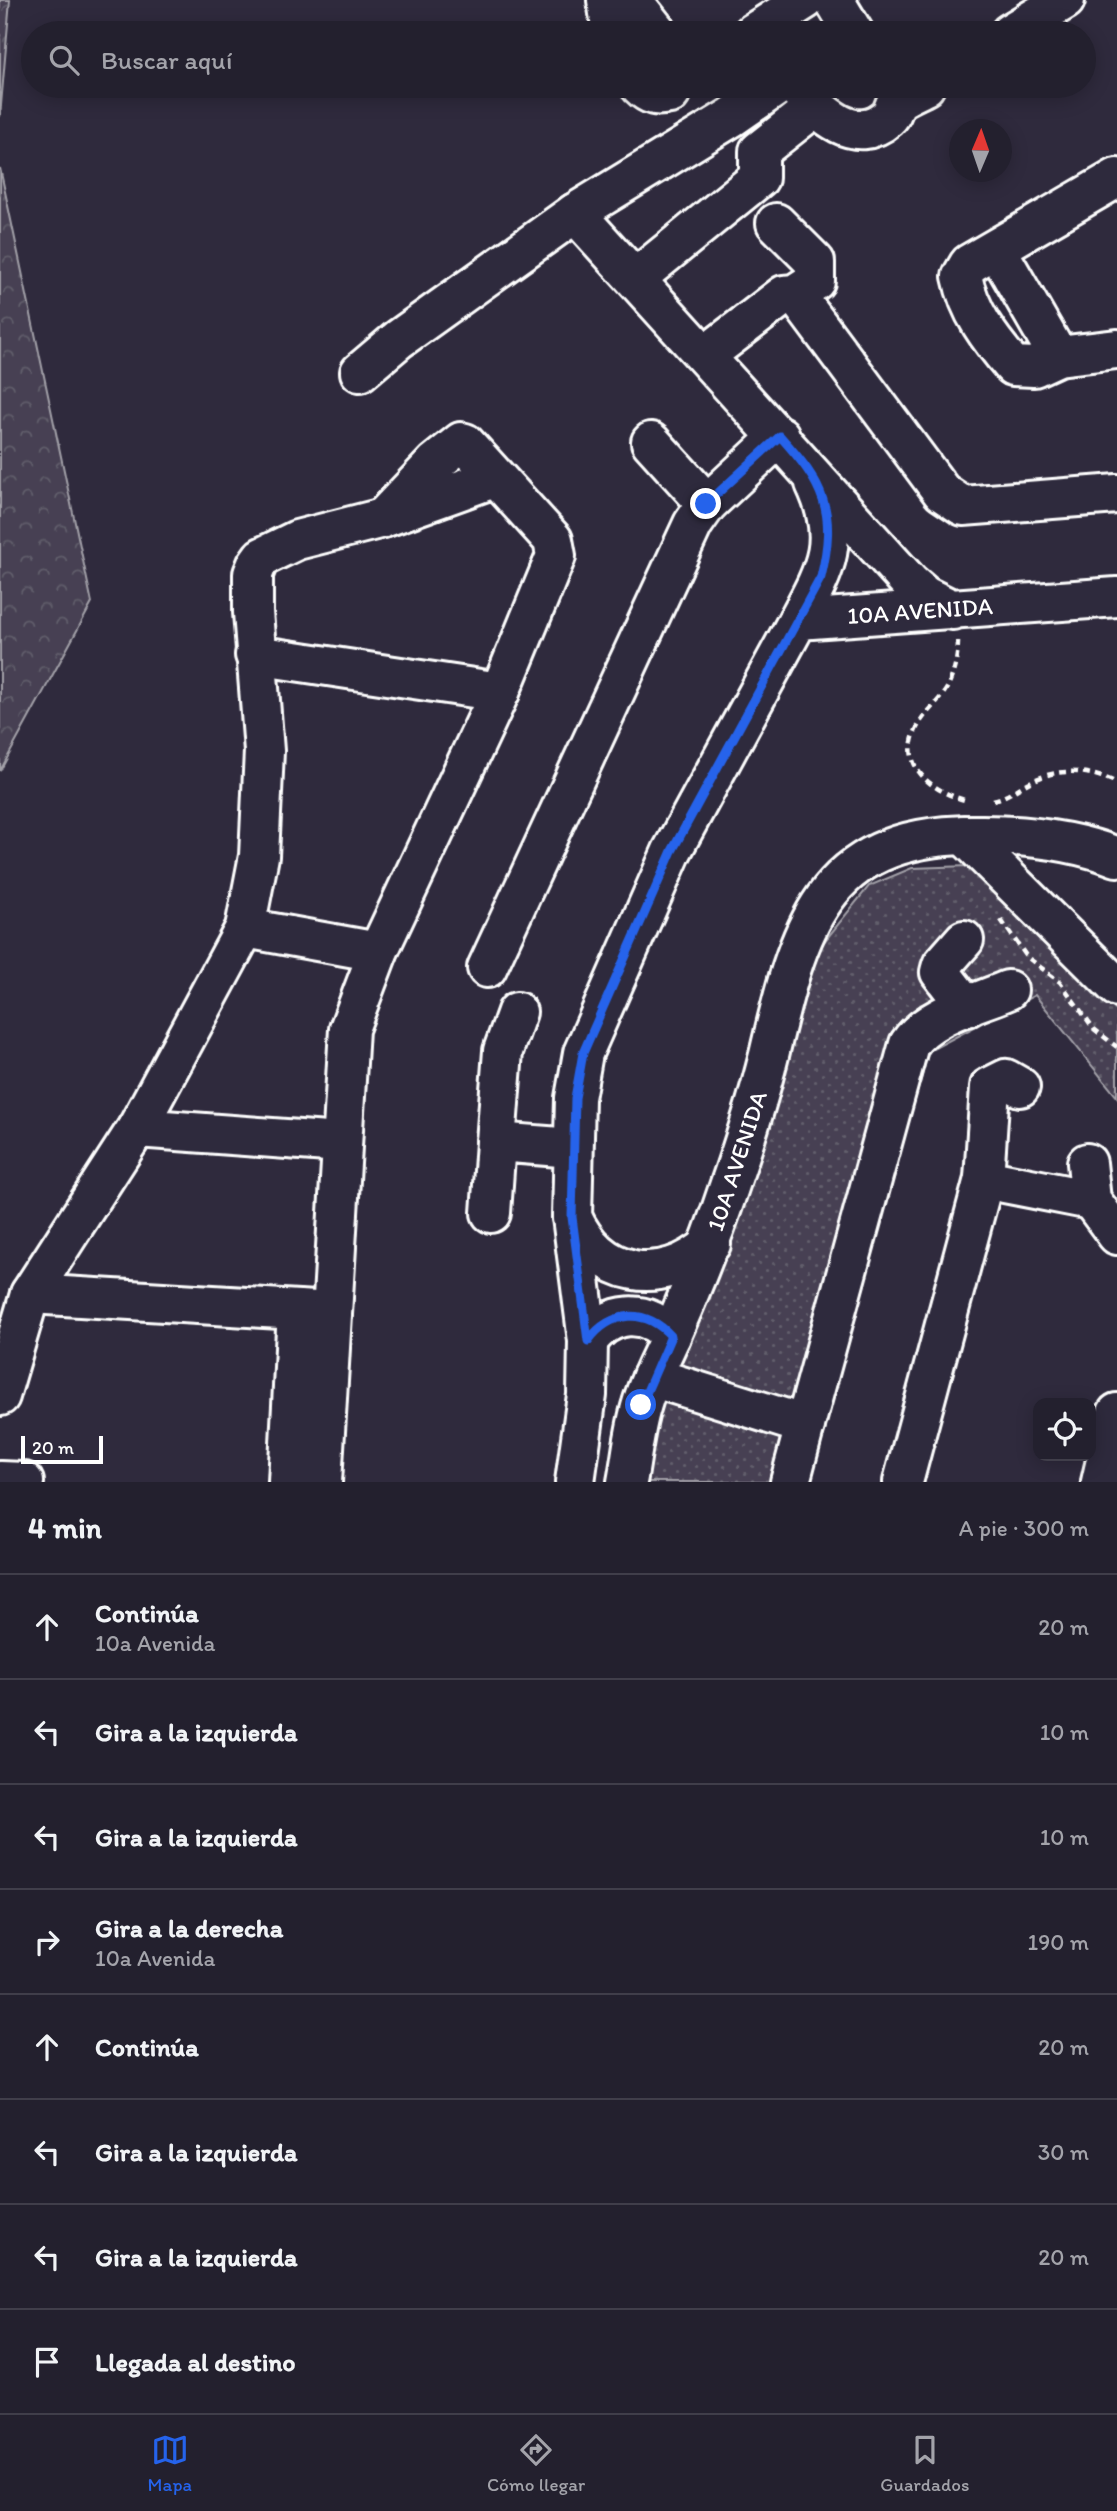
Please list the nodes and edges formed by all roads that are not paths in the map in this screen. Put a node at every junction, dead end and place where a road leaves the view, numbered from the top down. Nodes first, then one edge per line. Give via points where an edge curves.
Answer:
1 (607, 0) edge
2 (632, 0) edge
3 (805, 0) edge
4 (834, 0) edge
5 (1065, 0) edge
6 (610, 21) edge
7 (649, 21) edge
8 (773, 21) edge
9 (847, 21) edge
10 (1030, 21) edge
11 (760, 98) edge
12 (804, 98) edge
13 (806, 98) edge
14 (898, 98) edge
15 (732, 117) junction
16 (759, 151) junction
17 (1117, 178) edge
18 (575, 213) junction
19 (776, 223) dead end
20 (997, 250) junction
21 (636, 278) junction
22 (794, 295) junction
23 (1117, 349) edge
24 (706, 355) junction
25 (1058, 356) junction
26 (360, 372) dead end
27 (780, 436) junction
28 (651, 442) dead end
29 (807, 466) junction
30 (1117, 494) edge
31 (706, 504) junction
32 (1117, 597) edge
33 (956, 610) junction
34 (798, 620) junction
35 (255, 655) junction
36 (500, 692) junction
37 (971, 819) junction
38 (1117, 858) edge
39 (245, 928) junction
40 (964, 940) dead end
41 (378, 952) junction
42 (487, 968) dead end
43 (1117, 987) edge
44 (1008, 990) dead end
45 (967, 1007) junction
46 (517, 1012) dead end
47 (1020, 1087) dead end
48 (136, 1128) junction
49 (496, 1142) junction
50 (341, 1143) junction
51 (573, 1148) junction
52 (984, 1179) junction
53 (491, 1213) dead end
54 (572, 1217) junction
55 (1117, 1235) edge
56 (710, 1244) junction
57 (30, 1294) junction
58 (314, 1311) junction
59 (671, 1336) junction
60 (588, 1341) junction
61 (652, 1377) junction
62 (0, 1396) edge
63 (1117, 1414) edge
64 (805, 1425) junction
65 (0, 1481) edge
66 (14, 1482) edge
67 (24, 1482) edge
68 (288, 1482) edge
69 (322, 1482) edge
70 (575, 1482) edge
71 (627, 1482) edge
72 (790, 1482) edge
73 (903, 1482) edge
74 (1101, 1482) edge

1 - 6 street
2 - 7 street
3 - 8 street
4 - 9 street
5 - 10 street
11 - 15 street
12 - 16 street
13 - 14 street via 843,127 856,129 888,118
15 - 16 street
15 - 18 street
16 - 21 street via 759,178
17 - 20 street
18 - 21 street
18 - 26 street
19 - 22 street via 815,262 815,281
20 - 25 street
20 - 25 street via 969,264 962,276 965,295 987,335 1013,366 1034,367
21 - 24 street
22 - 24 street via 784,295
22 - 30 street via 942,492 963,506
23 - 25 street
24 - 27 street
27 - 29 street
27 - 31 street
28 - 31 street
29 - 33 street via 910,583 925,596
29 - 34 street via 828,511 829,543 821,577
31 - 42 street via 680,550
32 - 33 street, 10A AVENIDA
33 - 34 street, 10A AVENIDA
34 - 51 street via 672,851 583,1053
35 - 36 street
35 - 36 street via 253,574 262,557 297,540 383,518 461,442 468,444 556,547
35 - 39 street via 264,751 259,856
36 - 41 street
37 - 38 street, 10A AVENIDA
37 - 43 street
37 - 56 street, 10A AVENIDA via 887,849 850,872 818,906 797,948 759,1095
39 - 41 street
39 - 48 street
40 - 45 street via 940,972
41 - 50 street via 348,1029
44 - 45 street
45 - 64 street via 932,1022 909,1044
46 - 49 street via 503,1051
47 - 52 street via 1006,1079 990,1087
48 - 50 street
48 - 57 street
49 - 51 street
49 - 53 street
50 - 58 street
51 - 54 street
52 - 55 street via 1089,1182
52 - 73 street
54 - 56 street via 592,1248 607,1260 634,1270 680,1266
54 - 60 street
56 - 59 street, 10A AVENIDA
57 - 58 street
57 - 62 street
58 - 68 street
58 - 69 street
59 - 60 street via 652,1320 628,1315 605,1323
59 - 61 street, 10A AVENIDA
60 - 70 street via 587,1395
61 - 64 street
61 - 71 street, 10A AVENIDA via 641,1405
63 - 74 street
64 - 72 street
65 - 66 street
66 - 67 street

